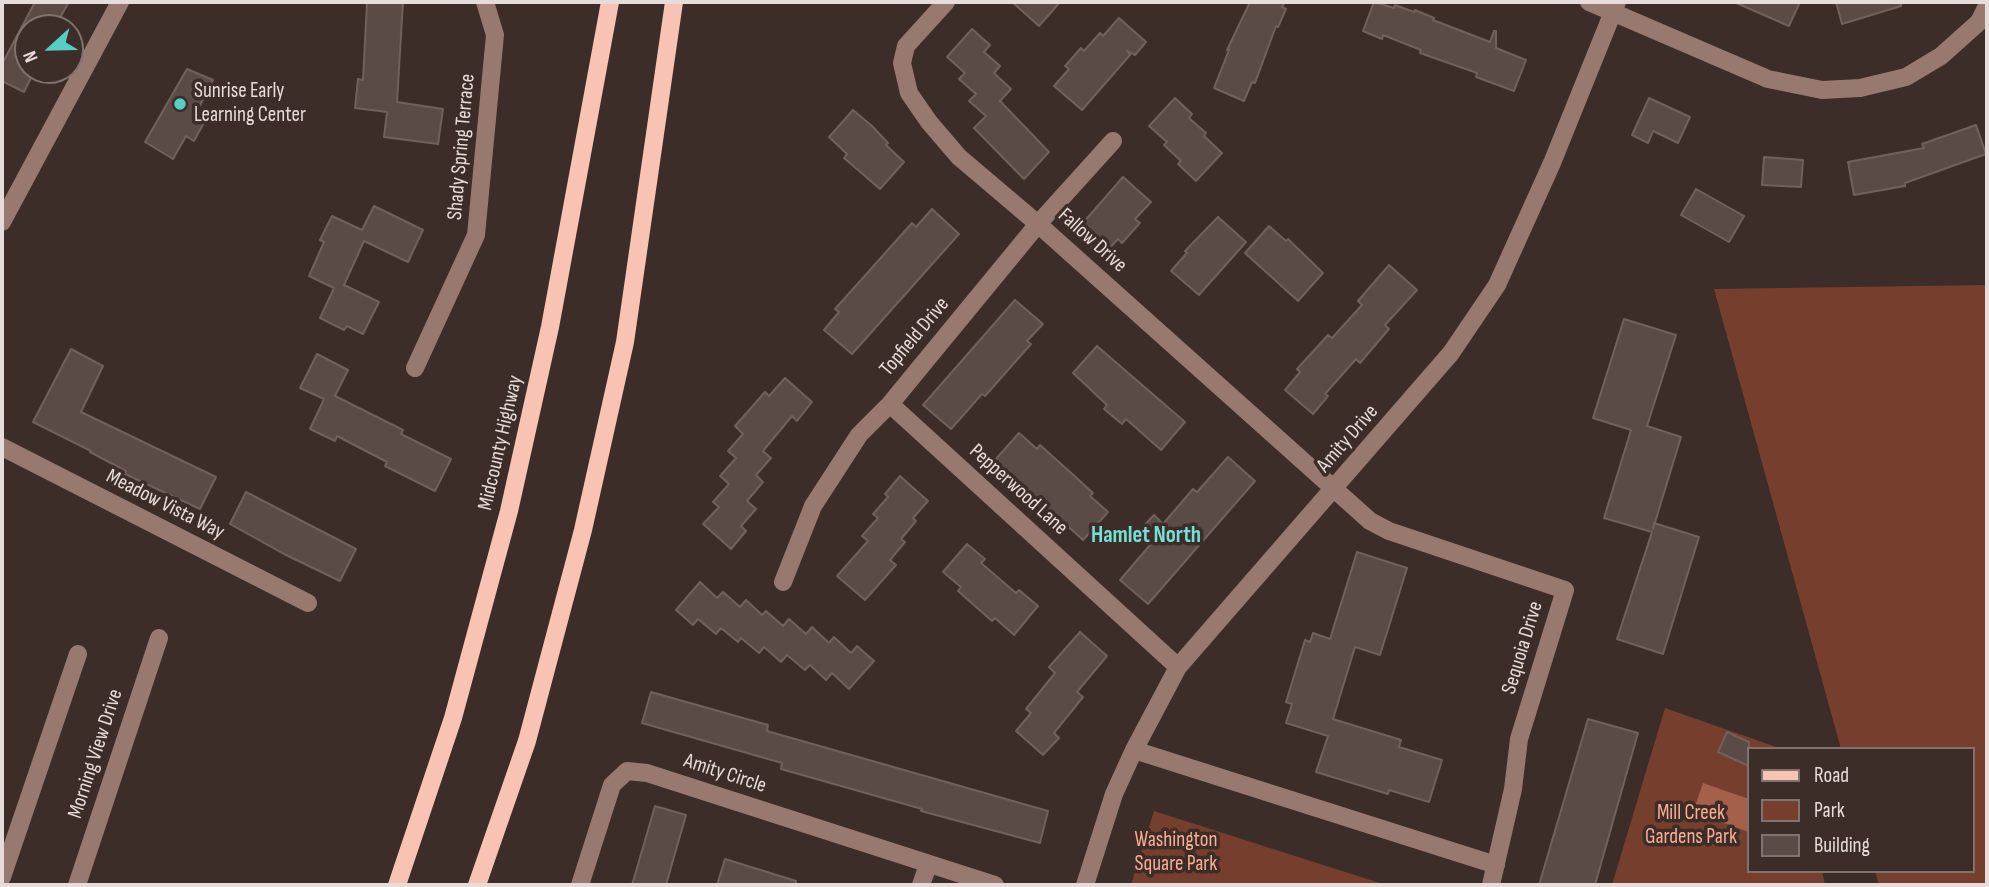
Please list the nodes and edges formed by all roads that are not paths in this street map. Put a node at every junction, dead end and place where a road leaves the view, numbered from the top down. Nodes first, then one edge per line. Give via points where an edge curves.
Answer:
1 (120, 2) edge
2 (485, 2) edge
3 (610, 2) edge
4 (674, 2) edge
5 (946, 2) edge
6 (1589, 2) edge
7 (1987, 6) edge
8 (1615, 7) edge
9 (1113, 141) dead end
10 (2, 222) edge
11 (1038, 224) junction
12 (415, 368) dead end
13 (890, 404) junction
14 (2, 447) edge
15 (1336, 488) junction
16 (783, 582) dead end
17 (309, 603) dead end
18 (159, 638) dead end
19 (78, 654) dead end
20 (1178, 667) junction
21 (1134, 750) junction
22 (928, 864) junction
23 (1496, 864) junction
24 (2, 877) edge
25 (77, 885) edge
26 (397, 885) edge
27 (477, 885) edge
28 (580, 885) edge
29 (921, 885) edge
30 (995, 885) edge
31 (1085, 885) edge
32 (1491, 885) edge

1 - 10 street
2 - 12 street, Shady Spring Terrace via 495,35 476,235
3 - 26 main road, Midcounty Highway via 550,327 509,511 453,718
4 - 27 main road via 625,342 583,530 527,741
5 - 11 street, Fallow Drive via 906,46 902,63 909,93 959,157
6 - 8 street
7 - 8 street via 1979,22 1941,56 1906,77 1860,88 1822,90 1768,79
8 - 15 street, Amity Drive via 1497,285 1451,353
9 - 11 street, Topfield Drive
11 - 13 street, Topfield Drive
11 - 15 street, Fallow Drive
13 - 16 street, Topfield Drive via 859,435 813,506
13 - 20 street, Pepperwood Lane
14 - 17 street, Meadow Vista Way
15 - 20 street, Amity Drive
15 - 23 street, Sequoia Drive via 1370,521 1389,531 1565,590 1519,739
18 - 25 street, Morning View Drive
19 - 24 street
20 - 21 street, Amity Drive
21 - 23 street
21 - 31 street, Amity Drive via 1114,794
22 - 28 street, Amity Circle via 647,773 627,771 612,785
22 - 29 street
22 - 30 street, Amity Circle
23 - 32 street, Sequoia Drive

